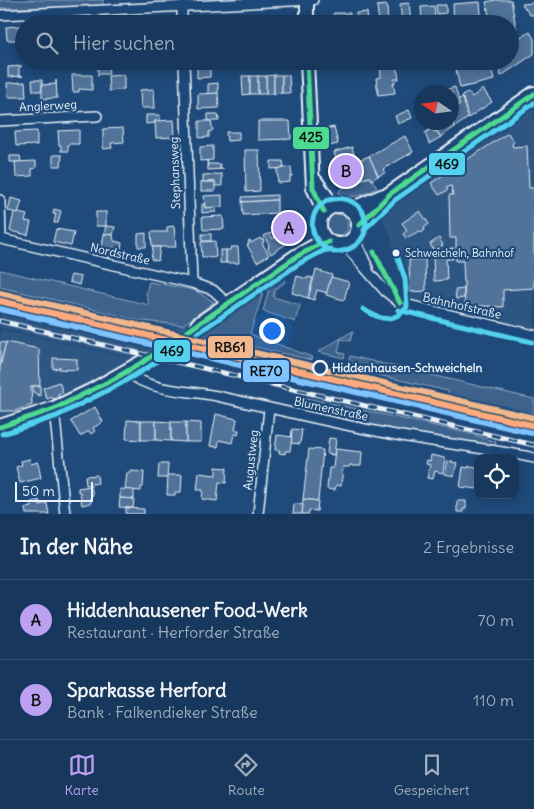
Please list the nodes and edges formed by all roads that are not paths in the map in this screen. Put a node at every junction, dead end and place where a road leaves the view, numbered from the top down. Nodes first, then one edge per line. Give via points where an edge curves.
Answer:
1 (307, 0) edge
2 (313, 0) edge
3 (182, 6) junction
4 (0, 15) edge
5 (182, 15) edge
6 (307, 15) edge
7 (184, 70) edge
8 (307, 70) edge
9 (534, 94) edge
10 (97, 116) dead end
11 (0, 121) edge
12 (390, 194) junction
13 (0, 200) edge
14 (328, 209) junction
15 (351, 210) junction
16 (320, 231) junction
17 (352, 236) junction
18 (329, 242) junction
19 (296, 257) junction
20 (192, 283) junction
21 (228, 304) junction
22 (198, 325) tunnel mouth
23 (534, 335) edge
24 (143, 362) tunnel mouth
25 (127, 372) junction
26 (270, 408) junction
27 (54, 409) junction
28 (0, 428) edge
29 (534, 458) edge
30 (65, 514) edge
31 (258, 514) edge

1 - 2 street
1 - 3 street
1 - 6 street
3 - 4 street
3 - 5 street
7 - 20 street, Stephansweg
8 - 14 street via 312,176
9 - 12 main road
10 - 11 street, Anglerweg
12 - 15 main road
12 - 17 main road
13 - 20 street, Nordstraße via 1,239
14 - 15 main road via 343,206
14 - 16 main road via 319,221
15 - 17 main road via 355,214
16 - 18 main road
16 - 19 main road via 308,240
17 - 18 main road via 336,245
17 - 23 street, Bahnhofstraße via 369,271 385,292 406,306
18 - 19 main road
19 - 21 main road
20 - 21 street, Nordstraße via 212,290
21 - 22 main road
24 - 25 main road
25 - 26 street, Blumenstraße via 150,385
25 - 27 main road
26 - 29 street, Blumenstraße via 406,437
26 - 31 street, Augustweg
27 - 28 main road
27 - 30 street

